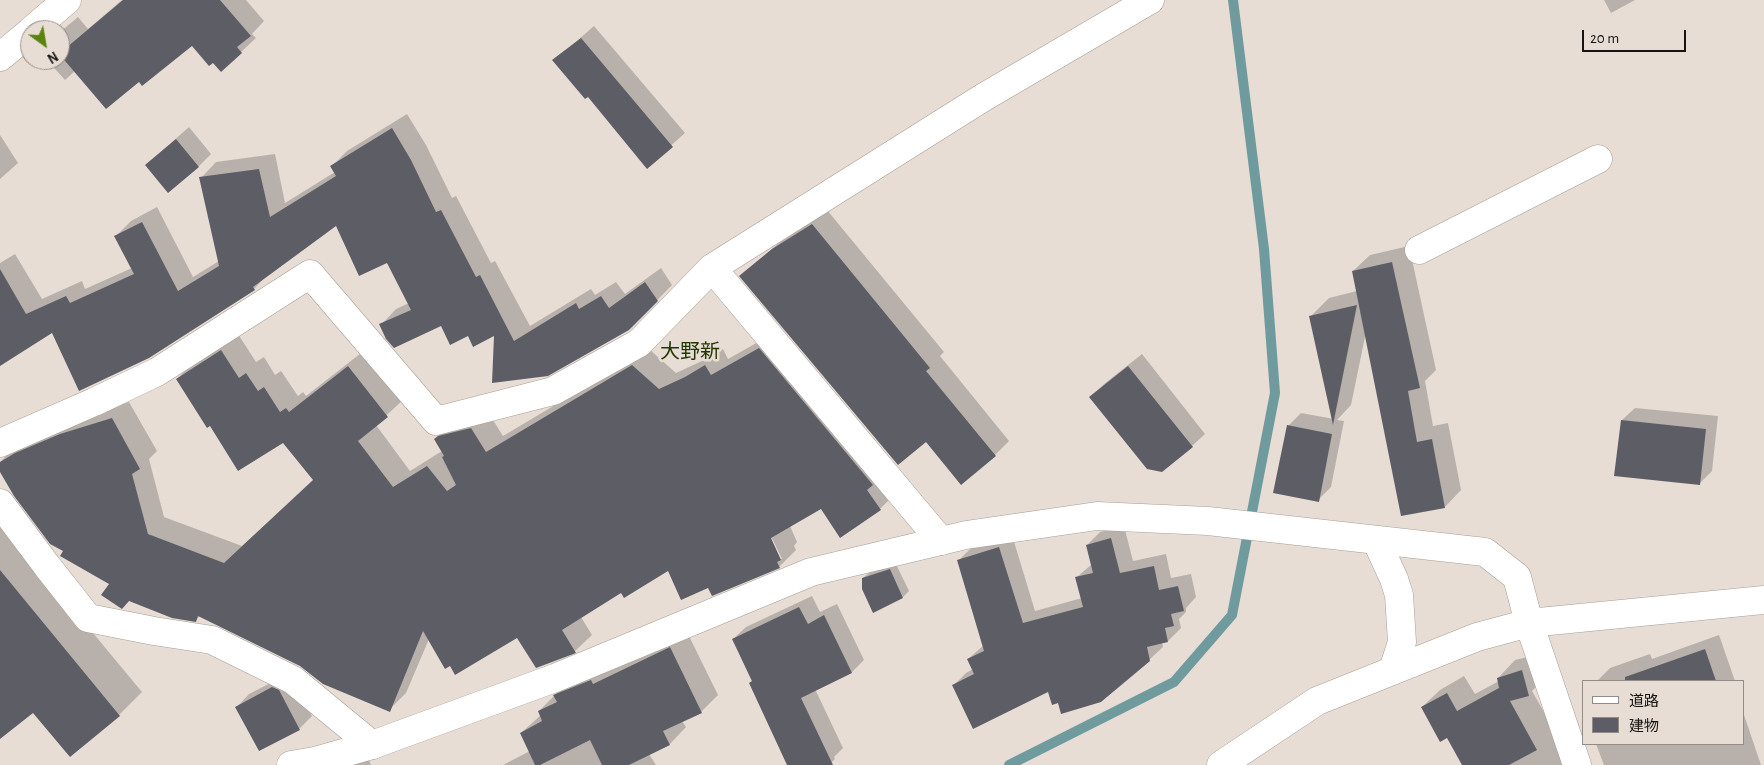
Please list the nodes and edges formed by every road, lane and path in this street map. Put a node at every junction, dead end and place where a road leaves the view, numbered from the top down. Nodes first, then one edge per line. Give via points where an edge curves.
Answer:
1 (67, 0) edge
2 (1150, 0) edge
3 (44, 20) edge
4 (20, 40) edge
5 (0, 57) edge
6 (1598, 159) dead end
7 (1419, 250) dead end
8 (712, 268) junction
9 (0, 443) edge
10 (0, 503) edge
11 (1376, 540) junction
12 (941, 541) junction
13 (1764, 600) edge
14 (1529, 623) junction
15 (1393, 670) junction
16 (372, 745) junction
17 (291, 765) edge
18 (1221, 765) edge
19 (1576, 765) edge

1 - 3 street
2 - 8 street via 984,97
4 - 5 street
6 - 7 street
8 - 9 street via 640,343 553,391 436,421 310,274 157,372
8 - 12 street
10 - 16 street via 88,618 212,640 293,680
11 - 12 street via 1208,521 1097,516
11 - 14 street via 1485,552 1517,577
11 - 15 street via 1399,595 1402,642
12 - 16 street via 811,572 555,678
13 - 14 street
14 - 15 street via 1477,637
14 - 19 street
15 - 18 street via 1317,701
16 - 17 street

